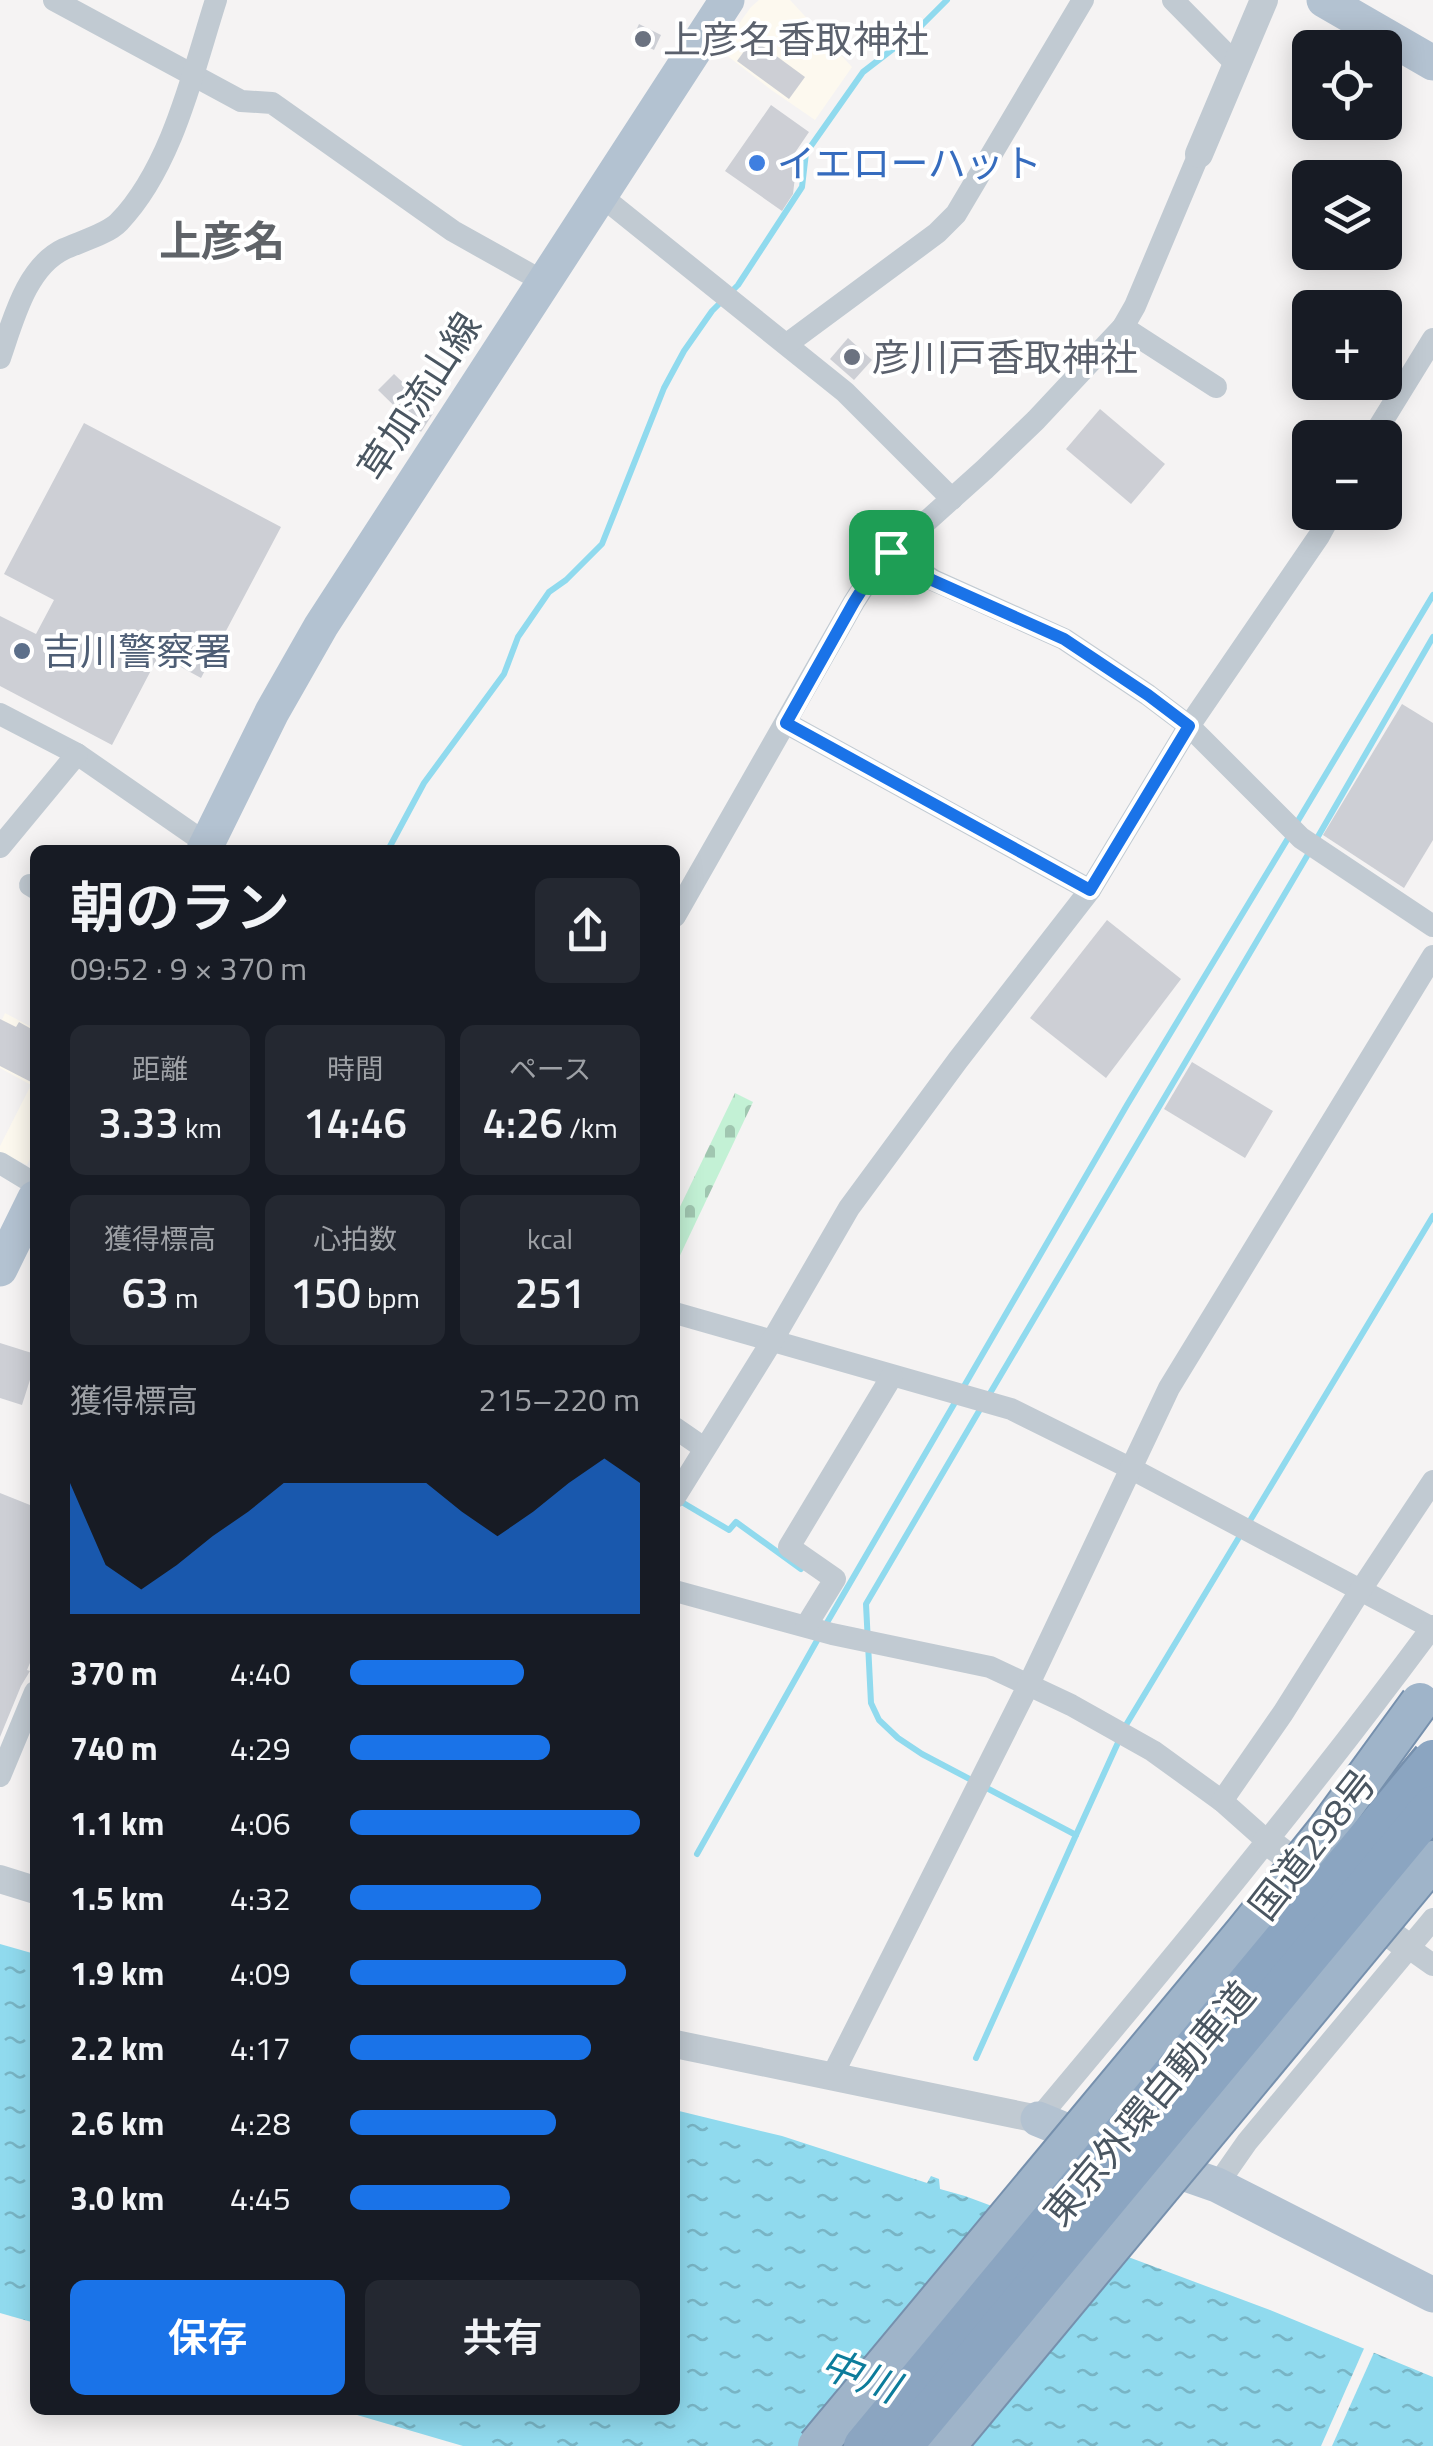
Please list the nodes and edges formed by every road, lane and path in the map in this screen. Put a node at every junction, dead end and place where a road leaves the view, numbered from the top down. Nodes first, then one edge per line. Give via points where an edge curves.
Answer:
1 (54, 0) edge
2 (216, 0) edge
3 (727, 0) edge
4 (1083, 0) edge
5 (1173, 0) edge
6 (1264, 0) edge
7 (1324, 0) edge
8 (1367, 0) edge
9 (1433, 39) edge
10 (1238, 64) junction
11 (1433, 64) edge
12 (192, 75) junction
13 (1199, 154) joint
14 (600, 195) junction
15 (544, 282) junction
16 (1122, 327) junction
17 (1433, 339) edge
18 (787, 344) junction
19 (0, 358) edge
20 (1216, 387) dead end
21 (1383, 420) edge
22 (952, 499) junction
23 (1322, 530) edge
24 (891, 552) junction
25 (0, 714) edge
26 (786, 723) junction
27 (1189, 726) junction
28 (77, 754) junction
29 (203, 845) edge
30 (207, 845) edge
31 (0, 847) edge
32 (1090, 890) junction
33 (680, 907) edge
34 (1433, 926) edge
35 (1433, 956) edge
36 (0, 1163) edge
37 (30, 1181) edge
38 (30, 1208) edge
39 (0, 1269) edge
40 (680, 1315) edge
41 (772, 1341) junction
42 (892, 1376) junction
43 (680, 1431) edge
44 (704, 1448) junction
45 (1132, 1469) junction
46 (1431, 1488) edge
47 (680, 1489) edge
48 (1360, 1590) junction
49 (680, 1592) edge
50 (806, 1626) junction
51 (1432, 1627) edge
52 (1028, 1686) junction
53 (30, 1704) edge
54 (1426, 1718) edge
55 (1433, 1760) edge
56 (0, 1776) edge
57 (1222, 1802) junction
58 (1433, 1806) edge
59 (1267, 1841) junction
60 (1433, 1860) edge
61 (0, 1879) edge
62 (30, 1888) edge
63 (1303, 1917) junction
64 (1433, 1919) edge
65 (1408, 1948) junction
66 (1433, 1965) edge
67 (680, 2045) edge
68 (832, 2076) junction
69 (1038, 2119) junction
70 (1217, 2185) junction
71 (1433, 2294) edge
72 (818, 2446) edge
73 (864, 2446) edge
74 (902, 2446) edge
75 (946, 2446) edge

1 - 12 street
2 - 12 street
3 - 14 main road, 草加流山線
4 - 18 street via 956,214
5 - 10 street
6 - 10 street
7 - 11 main road
8 - 9 main road
10 - 13 street
12 - 15 street via 241,101 272,104 454,232
12 - 19 street via 148,182 117,226 54,254 18,304
13 - 16 street
14 - 15 main road, 草加流山線
14 - 18 street
15 - 30 main road, 草加流山線 via 321,626
16 - 20 street
16 - 22 street
17 - 21 street
18 - 22 street
22 - 24 street
23 - 27 street
24 - 26 street via 854,602
24 - 27 street via 932,580 1064,639
25 - 28 street
26 - 32 street
26 - 33 street
27 - 32 street
27 - 34 street via 1301,838
28 - 29 street
28 - 31 street
32 - 41 street via 849,1208
35 - 45 street via 1169,1388
36 - 37 street
38 - 39 main road
40 - 41 street
41 - 42 street
41 - 44 street
42 - 45 street via 1011,1409
42 - 50 street via 790,1547 835,1579
43 - 44 street
44 - 47 street
45 - 48 street
45 - 52 street
46 - 48 street
48 - 51 street
48 - 57 street
49 - 50 street
50 - 52 street via 990,1667
51 - 59 street
52 - 57 street via 1153,1751
52 - 68 street
53 - 56 street
54 - 63 highway, bridge
54 - 72 highway, 国道298号, bridge
55 - 63 highway, 東京外環自動車道, bridge
57 - 59 street
58 - 74 highway, 東京外環自動車道, bridge
59 - 65 street
59 - 69 street
60 - 75 highway, bridge
61 - 62 street
63 - 73 highway, 東京外環自動車道, bridge
64 - 65 street
65 - 66 street
65 - 70 street
67 - 68 street
68 - 69 street
69 - 70 main road
70 - 71 main road

